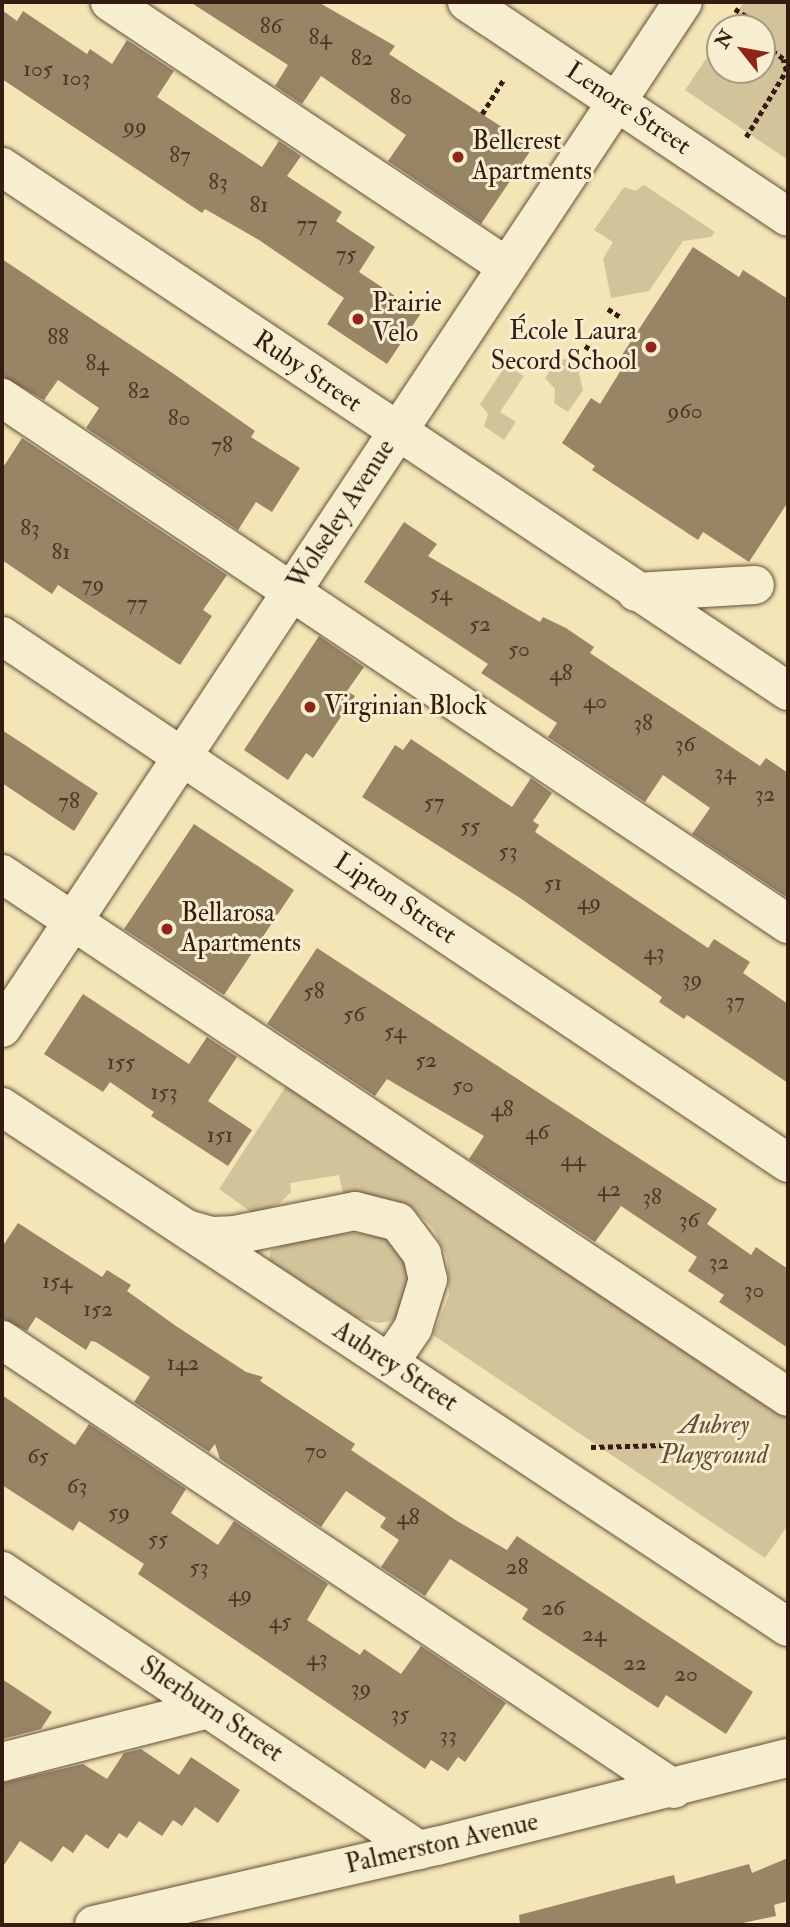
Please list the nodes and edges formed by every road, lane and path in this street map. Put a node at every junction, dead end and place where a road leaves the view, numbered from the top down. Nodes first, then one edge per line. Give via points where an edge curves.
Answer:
1 (110, 2) edge
2 (467, 2) edge
3 (683, 2) edge
4 (735, 9) dead end
5 (743, 14) edge
6 (776, 54) edge
7 (503, 80) dead end
8 (616, 102) junction
9 (482, 114) dead end
10 (746, 137) dead end
11 (2, 167) edge
12 (788, 217) edge
13 (507, 267) junction
14 (608, 309) dead end
15 (622, 318) dead end
16 (585, 346) dead end
17 (598, 354) dead end
18 (2, 398) edge
19 (397, 432) junction
20 (755, 584) dead end
21 (293, 590) junction
22 (636, 592) junction
23 (2, 636) edge
24 (788, 691) edge
25 (182, 757) junction
26 (2, 874) edge
27 (73, 922) junction
28 (788, 924) edge
29 (2, 1028) edge
30 (2, 1107) edge
31 (788, 1163) edge
32 (184, 1228) junction
33 (2, 1340) edge
34 (390, 1363) junction
35 (788, 1397) edge
36 (665, 1445) dead end
37 (591, 1447) dead end
38 (2, 1571) edge
39 (788, 1627) edge
40 (208, 1709) junction
41 (788, 1758) edge
42 (2, 1762) edge
43 (674, 1789) junction
44 (419, 1850) junction
45 (94, 1925) edge

1 - 13 street
2 - 8 street, Lenore Street
3 - 8 street, Wolseley Avenue
4 - 5 path
6 - 10 path via 786,71
7 - 9 path
8 - 12 street, Lenore Street
8 - 13 street, Wolseley Avenue
11 - 19 street, Ruby Street
13 - 19 street, Wolseley Avenue
14 - 15 path
16 - 17 path
18 - 21 street
19 - 21 street, Wolseley Avenue
19 - 22 street, Ruby Street
20 - 22 street
21 - 25 street, Wolseley Avenue
21 - 28 street
22 - 24 street, Ruby Street
23 - 25 street, Lipton Street
25 - 27 street, Wolseley Avenue
25 - 31 street, Lipton Street
26 - 27 street
27 - 29 street, Wolseley Avenue
27 - 35 street
30 - 32 street, Aubrey Street
32 - 34 street, Aubrey Street
32 - 34 street via 211,1236 235,1235 355,1211 398,1222 422,1254 428,1279 413,1328
33 - 43 street
34 - 39 street, Aubrey Street
36 - 37 path
38 - 40 street, Sherburn Street
40 - 42 street
40 - 44 street, Sherburn Street
41 - 43 street, Palmerston Avenue
43 - 44 street, Palmerston Avenue
44 - 45 street, Palmerston Avenue

